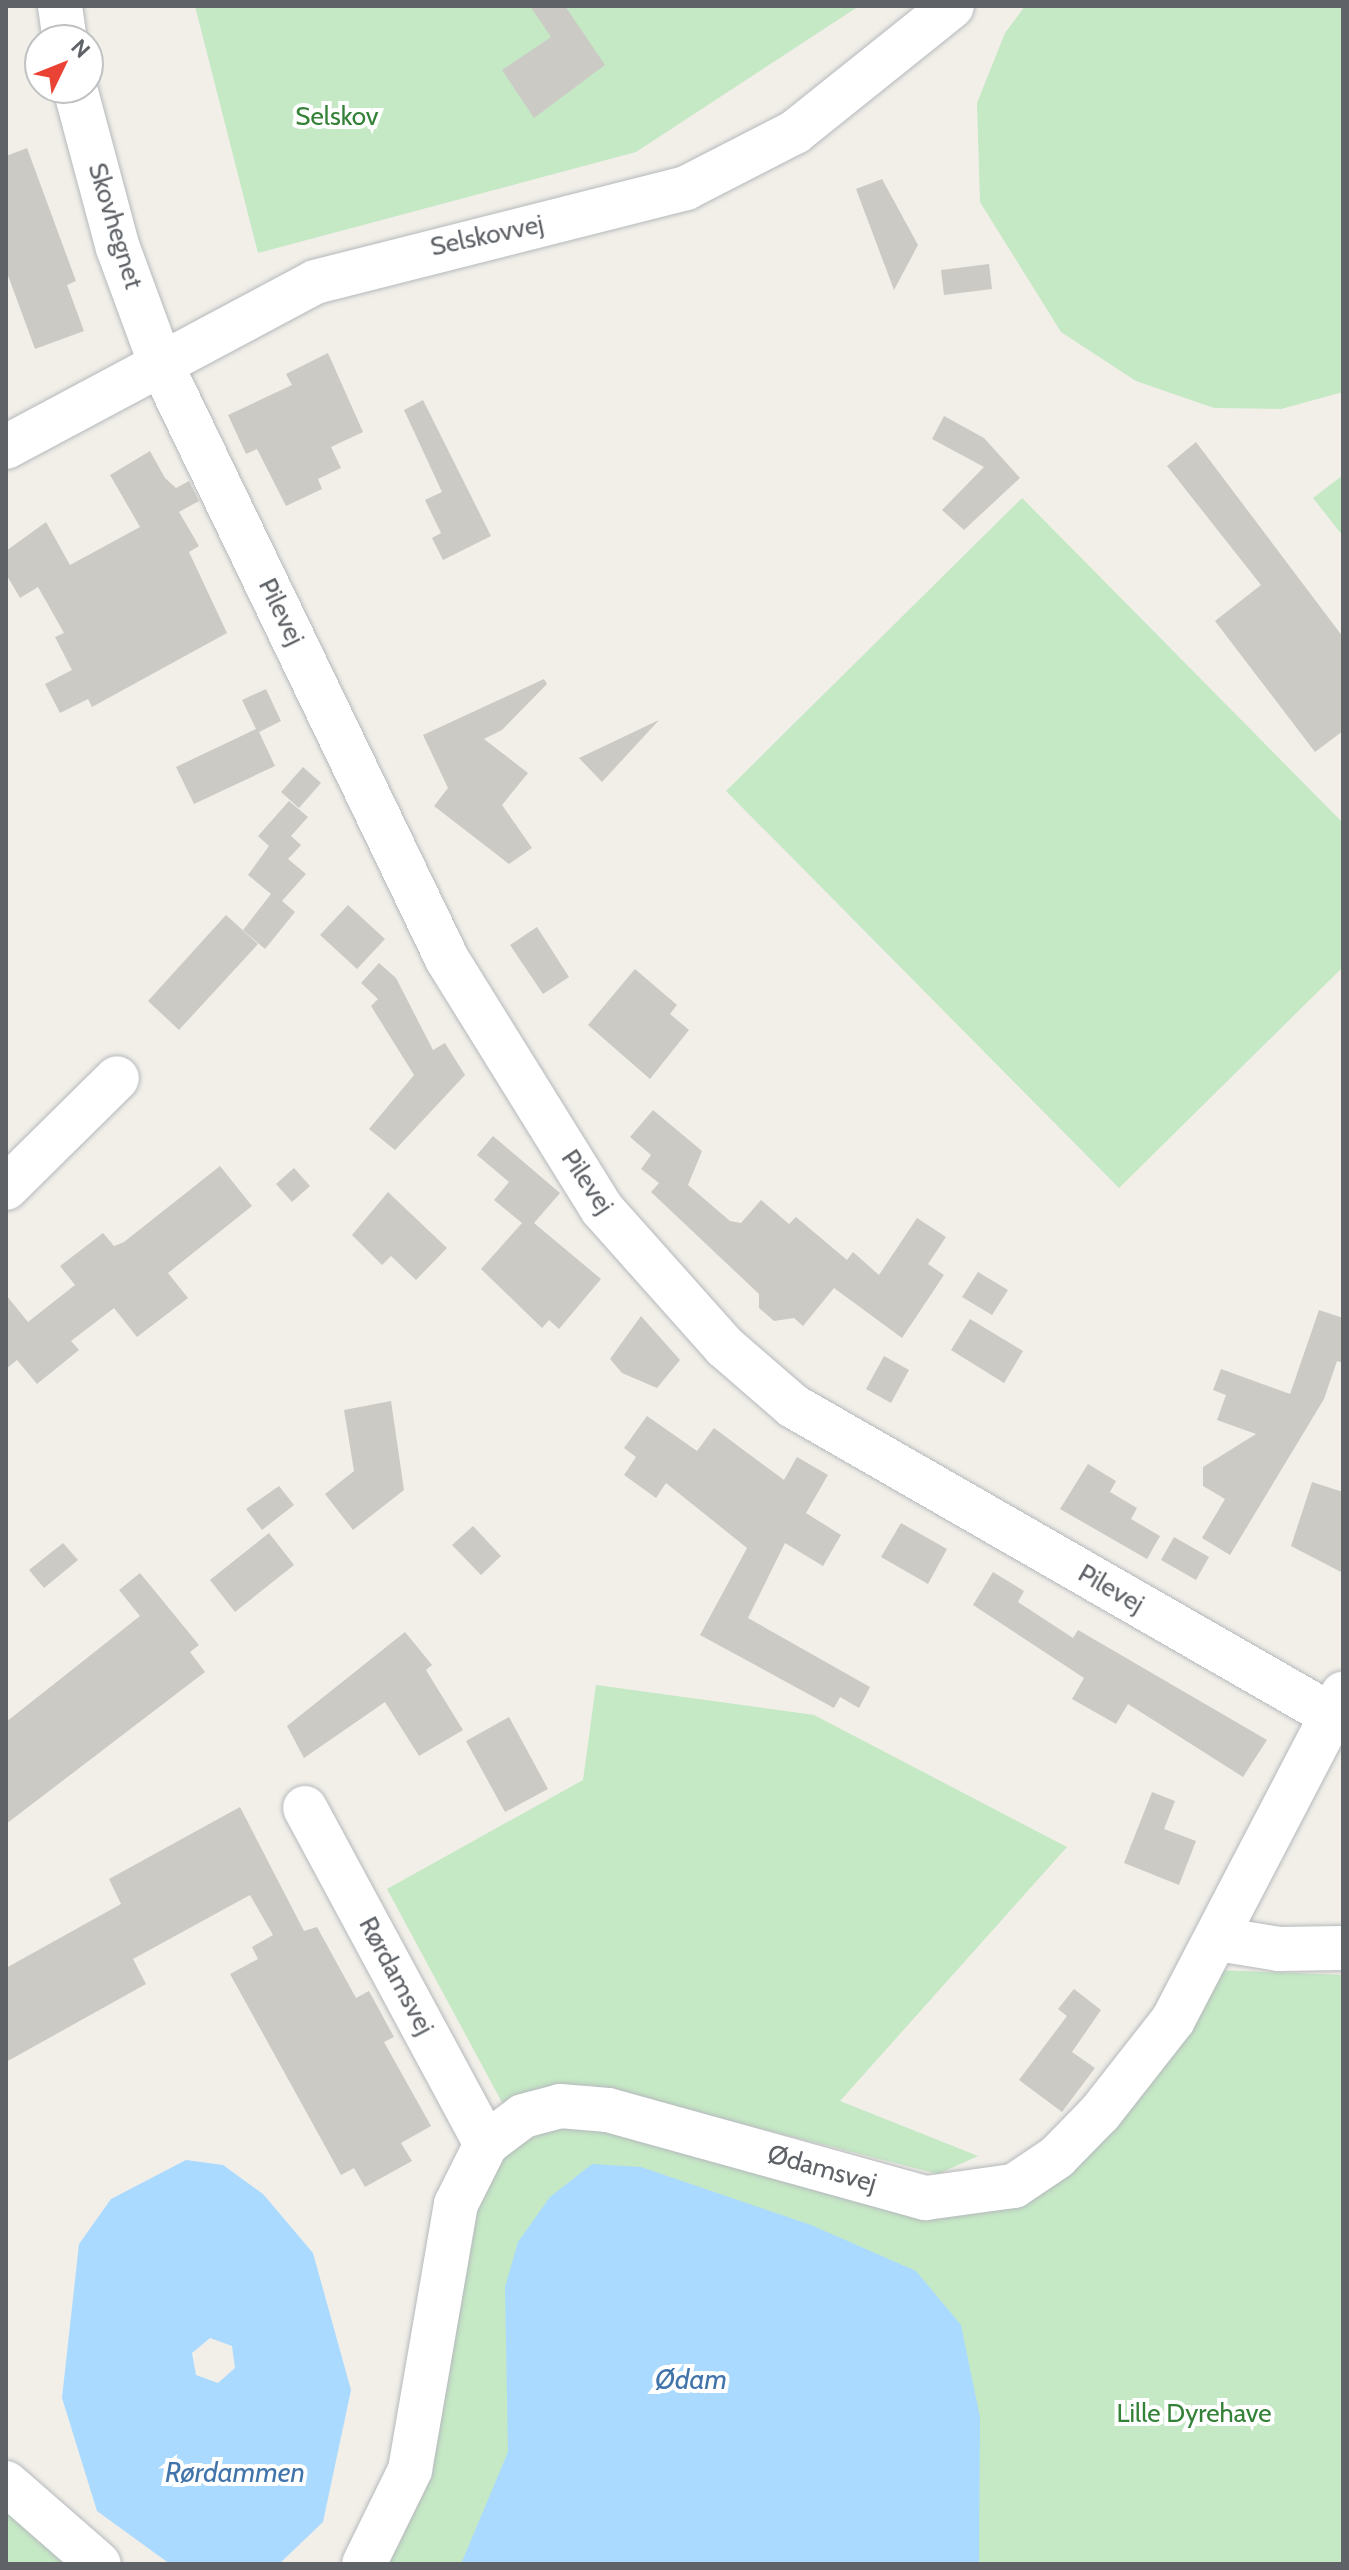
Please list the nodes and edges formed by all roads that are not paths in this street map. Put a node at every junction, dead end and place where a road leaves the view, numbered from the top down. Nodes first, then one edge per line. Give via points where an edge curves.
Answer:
1 (952, 6) edge
2 (79, 104) edge
3 (160, 362) junction
4 (6, 447) edge
5 (117, 1078) dead end
6 (6, 1188) edge
7 (1337, 1704) edge
8 (305, 1808) dead end
9 (1218, 1939) junction
10 (1343, 1948) edge
11 (486, 2144) junction
12 (6, 2483) edge
13 (99, 2564) edge
14 (364, 2564) edge

1 - 3 street, Selskovvej via 795,132 686,188 315,282
2 - 3 street, Skovhegnet via 118,248
3 - 4 street, Selskovvej
3 - 7 street, Pilevej via 447,959 602,1209 725,1347 793,1406
5 - 6 street
7 - 9 street, Ødamsvej
8 - 11 street, Rørdamsvej
9 - 10 street
9 - 11 street, Ødamsvej via 1173,2020 1100,2113 1057,2157 1014,2186 926,2198 592,2108 560,2106 523,2116
11 - 14 street, Ødamsvej via 456,2204 410,2470
12 - 13 street

